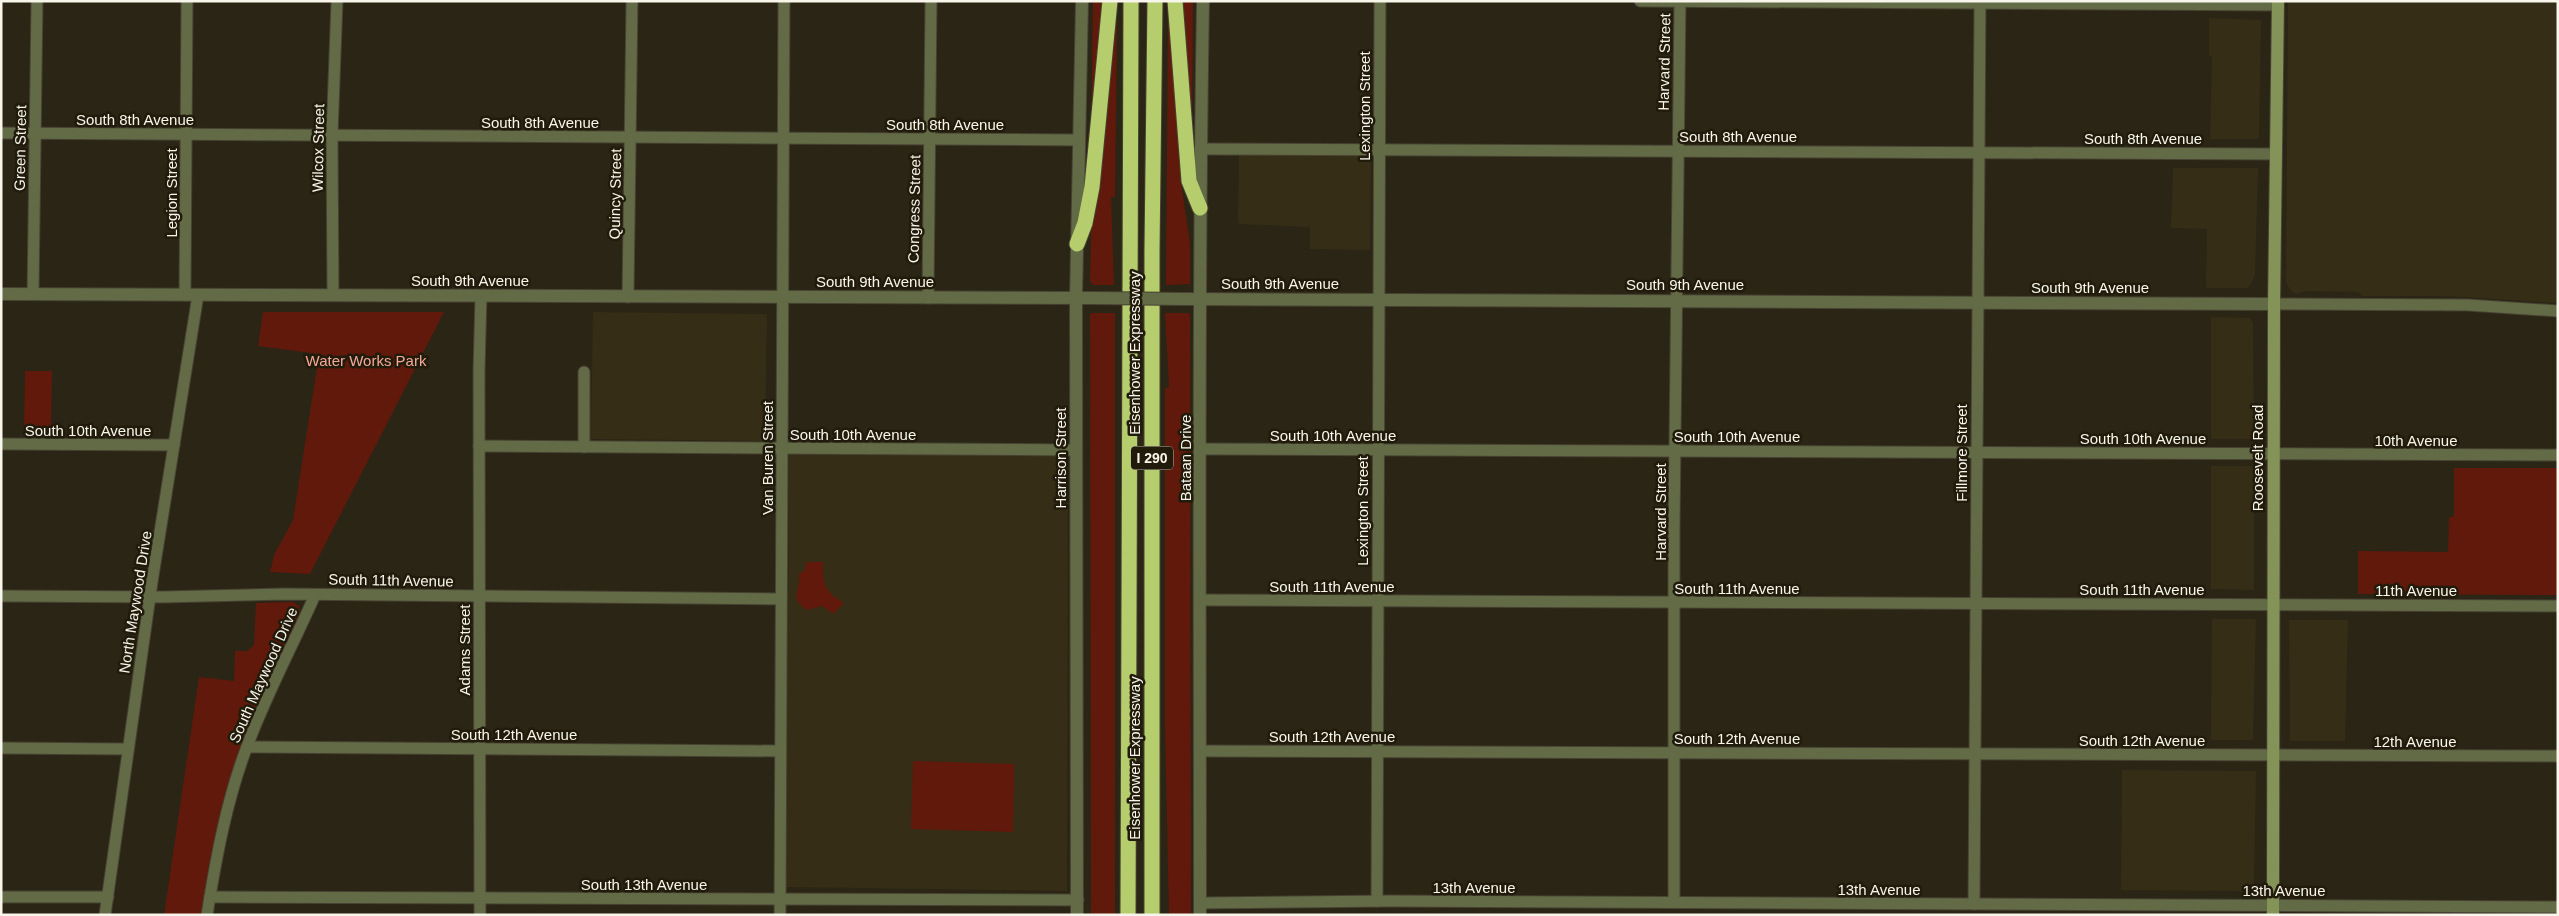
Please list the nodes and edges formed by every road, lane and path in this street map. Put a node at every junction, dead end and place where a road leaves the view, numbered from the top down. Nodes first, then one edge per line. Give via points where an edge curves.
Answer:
1 (37, 1) edge
2 (187, 1) edge
3 (337, 1) edge
4 (632, 1) edge
5 (784, 1) edge
6 (931, 1) edge
7 (1082, 1) edge
8 (1110, 1) edge
9 (1131, 1) edge
10 (1155, 1) edge
11 (1175, 1) edge
12 (1203, 1) edge
13 (1380, 1) edge
14 (1640, 1) edge
15 (1680, 2) edge
16 (1980, 2) edge
17 (2278, 3) edge
18 (1, 133) edge
19 (35, 134) junction
20 (186, 134) junction
21 (332, 135) junction
22 (630, 137) junction
23 (783, 138) junction
24 (929, 139) junction
25 (1079, 140) junction
26 (1200, 148) junction
27 (1379, 150) junction
28 (1678, 151) junction
29 (1978, 153) junction
30 (2276, 154) junction
31 (1200, 208) junction
32 (1077, 244) junction
33 (1, 294) edge
34 (33, 294) junction
35 (185, 295) junction
36 (198, 295) junction
37 (333, 295) junction
38 (482, 296) junction
39 (628, 297) junction
40 (782, 297) junction
41 (928, 298) junction
42 (1076, 298) junction
43 (1193, 299) junction
44 (1378, 299) junction
45 (1676, 300) junction
46 (1977, 302) junction
47 (2274, 304) junction
48 (2558, 311) edge
49 (584, 372) dead end
50 (1, 444) edge
51 (174, 445) junction
52 (479, 446) junction
53 (584, 447) junction
54 (782, 448) junction
55 (1201, 449) junction
56 (1076, 450) junction
57 (1378, 450) junction
58 (1675, 451) junction
59 (1976, 452) junction
60 (2274, 454) junction
61 (2558, 455) edge
62 (316, 595) junction
63 (1, 596) edge
64 (150, 596) junction
65 (480, 596) junction
66 (781, 599) junction
67 (1201, 600) junction
68 (1377, 601) junction
69 (1675, 603) junction
70 (1976, 603) junction
71 (2273, 605) junction
72 (2558, 606) edge
73 (247, 747) junction
74 (1, 748) edge
75 (479, 748) junction
76 (128, 749) junction
77 (780, 750) junction
78 (1201, 751) junction
79 (1378, 751) junction
80 (1675, 753) junction
81 (1974, 754) junction
82 (2273, 756) junction
83 (2558, 756) edge
84 (1, 897) edge
85 (108, 897) junction
86 (210, 897) junction
87 (480, 899) junction
88 (780, 899) junction
89 (1078, 900) junction
90 (1377, 902) junction
91 (1674, 902) junction
92 (1974, 904) junction
93 (2558, 907) edge
94 (1200, 909) edge
95 (2273, 910) edge
96 (105, 915) edge
97 (207, 915) edge
98 (480, 915) edge
99 (780, 915) edge
100 (1078, 915) edge
101 (1128, 915) edge
102 (1152, 915) edge

1 - 19 street, Green Street
2 - 20 street, Legion Street
3 - 21 street, Wilcox Street
4 - 22 street, Quincy Street
5 - 23 street, Van Buren Street
6 - 24 street, Congress Street
7 - 25 street, Harrison Street
8 - 32 highway via 1092,187
9 - 101 highway, Eisenhower Expressway / I 290
10 - 102 highway, Eisenhower Expressway / I 290
11 - 31 highway via 1189,181
12 - 26 street, Bataan Drive
13 - 27 street, Lexington Street
14 - 15 street
15 - 16 street
15 - 28 street, Harvard Street
16 - 17 street
16 - 29 street, Fillmore Street
17 - 30 main road, Roosevelt Road
18 - 19 street, South 8th Avenue
19 - 20 street, South 8th Avenue
19 - 34 street, Green Street
20 - 21 street, South 8th Avenue
20 - 35 street, Legion Street
21 - 22 street, South 8th Avenue
21 - 37 street, Wilcox Street
22 - 23 street, South 8th Avenue
22 - 39 street, Quincy Street
23 - 24 street, South 8th Avenue
23 - 40 street, Van Buren Street
24 - 25 street, South 8th Avenue
24 - 41 street, Congress Street
25 - 32 street, Harrison Street
26 - 27 street, South 8th Avenue
26 - 31 street, Bataan Drive
27 - 28 street, South 8th Avenue
27 - 44 street, Lexington Street
28 - 29 street, South 8th Avenue
28 - 45 street, Harvard Street
29 - 30 street, South 8th Avenue
29 - 46 street, Fillmore Street
30 - 47 main road, Roosevelt Road
31 - 43 street, Bataan Drive
32 - 42 street, Harrison Street
33 - 34 street, South 9th Avenue
34 - 35 street, South 9th Avenue
35 - 36 street, South 9th Avenue
36 - 37 street, South 9th Avenue
36 - 51 street, North Maywood Drive
37 - 38 street, South 9th Avenue
38 - 39 street, South 9th Avenue
38 - 52 street, Adams Street via 479,311
39 - 40 street, South 9th Avenue
40 - 41 street, South 9th Avenue
40 - 54 street, Van Buren Street
41 - 42 street, South 9th Avenue
42 - 43 street, South 9th Avenue, bridge
42 - 56 street, Harrison Street
43 - 44 street, South 9th Avenue
43 - 55 street, Bataan Drive
44 - 45 street, South 9th Avenue
44 - 57 street, Lexington Street
45 - 46 street, South 9th Avenue
45 - 58 street, Harvard Street
46 - 47 street, South 9th Avenue
46 - 59 street, Fillmore Street
47 - 48 street, South 9th Avenue via 2468,305
47 - 60 main road, Roosevelt Road
49 - 53 street
50 - 51 street, South 10th Avenue
51 - 64 street, North Maywood Drive
52 - 53 street, South 10th Avenue
52 - 65 street, Adams Street
53 - 54 street, South 10th Avenue
54 - 56 street, South 10th Avenue
54 - 66 street, Van Buren Street
55 - 57 street, South 10th Avenue
55 - 67 street, Bataan Drive
56 - 89 street, Harrison Street
57 - 58 street, South 10th Avenue
57 - 68 street, Lexington Street
58 - 59 street, South 10th Avenue
58 - 69 street, Harvard Street
59 - 60 street, South 10th Avenue
59 - 70 street, Fillmore Street
60 - 61 street, 10th Avenue
60 - 71 main road, Roosevelt Road
62 - 64 street, South 11th Avenue
62 - 65 street, South 11th Avenue
62 - 73 street, South Maywood Drive
63 - 64 street, South 11th Avenue
64 - 76 street, North Maywood Drive
65 - 66 street, South 11th Avenue
65 - 75 street, Adams Street
66 - 77 street, Van Buren Street
67 - 68 street, South 11th Avenue
67 - 78 street, Bataan Drive
68 - 69 street, South 11th Avenue
68 - 79 street, Lexington Street
69 - 70 street, South 11th Avenue
69 - 80 street, Harvard Street
70 - 71 street, South 11th Avenue
70 - 81 street, Fillmore Street
71 - 72 street, 11th Avenue
71 - 82 main road, Roosevelt Road
73 - 75 street, South 12th Avenue
73 - 86 street, South Maywood Drive via 230,800
74 - 76 street
75 - 77 street, South 12th Avenue
75 - 87 street, Adams Street
76 - 85 street, North Maywood Drive
77 - 88 street, Van Buren Street
78 - 79 street, South 12th Avenue
78 - 94 street, Bataan Drive
79 - 80 street, South 12th Avenue
79 - 90 street, Lexington Street
80 - 81 street, South 12th Avenue
80 - 91 street, Harvard Street
81 - 82 street, South 12th Avenue
81 - 92 street, Fillmore Street
82 - 83 street, 12th Avenue
82 - 95 main road, Roosevelt Road
84 - 85 street
85 - 96 street, North Maywood Drive
86 - 87 street, South 13th Avenue
86 - 97 street, South Maywood Drive
87 - 88 street, South 13th Avenue
87 - 98 street, Adams Street
88 - 89 street, South 13th Avenue
88 - 99 street, Van Buren Street
89 - 100 street, Harrison Street
90 - 91 street, 13th Avenue
90 - 94 street, 13th Avenue
91 - 92 street, 13th Avenue
92 - 95 street, 13th Avenue
93 - 95 street, 13th Avenue

